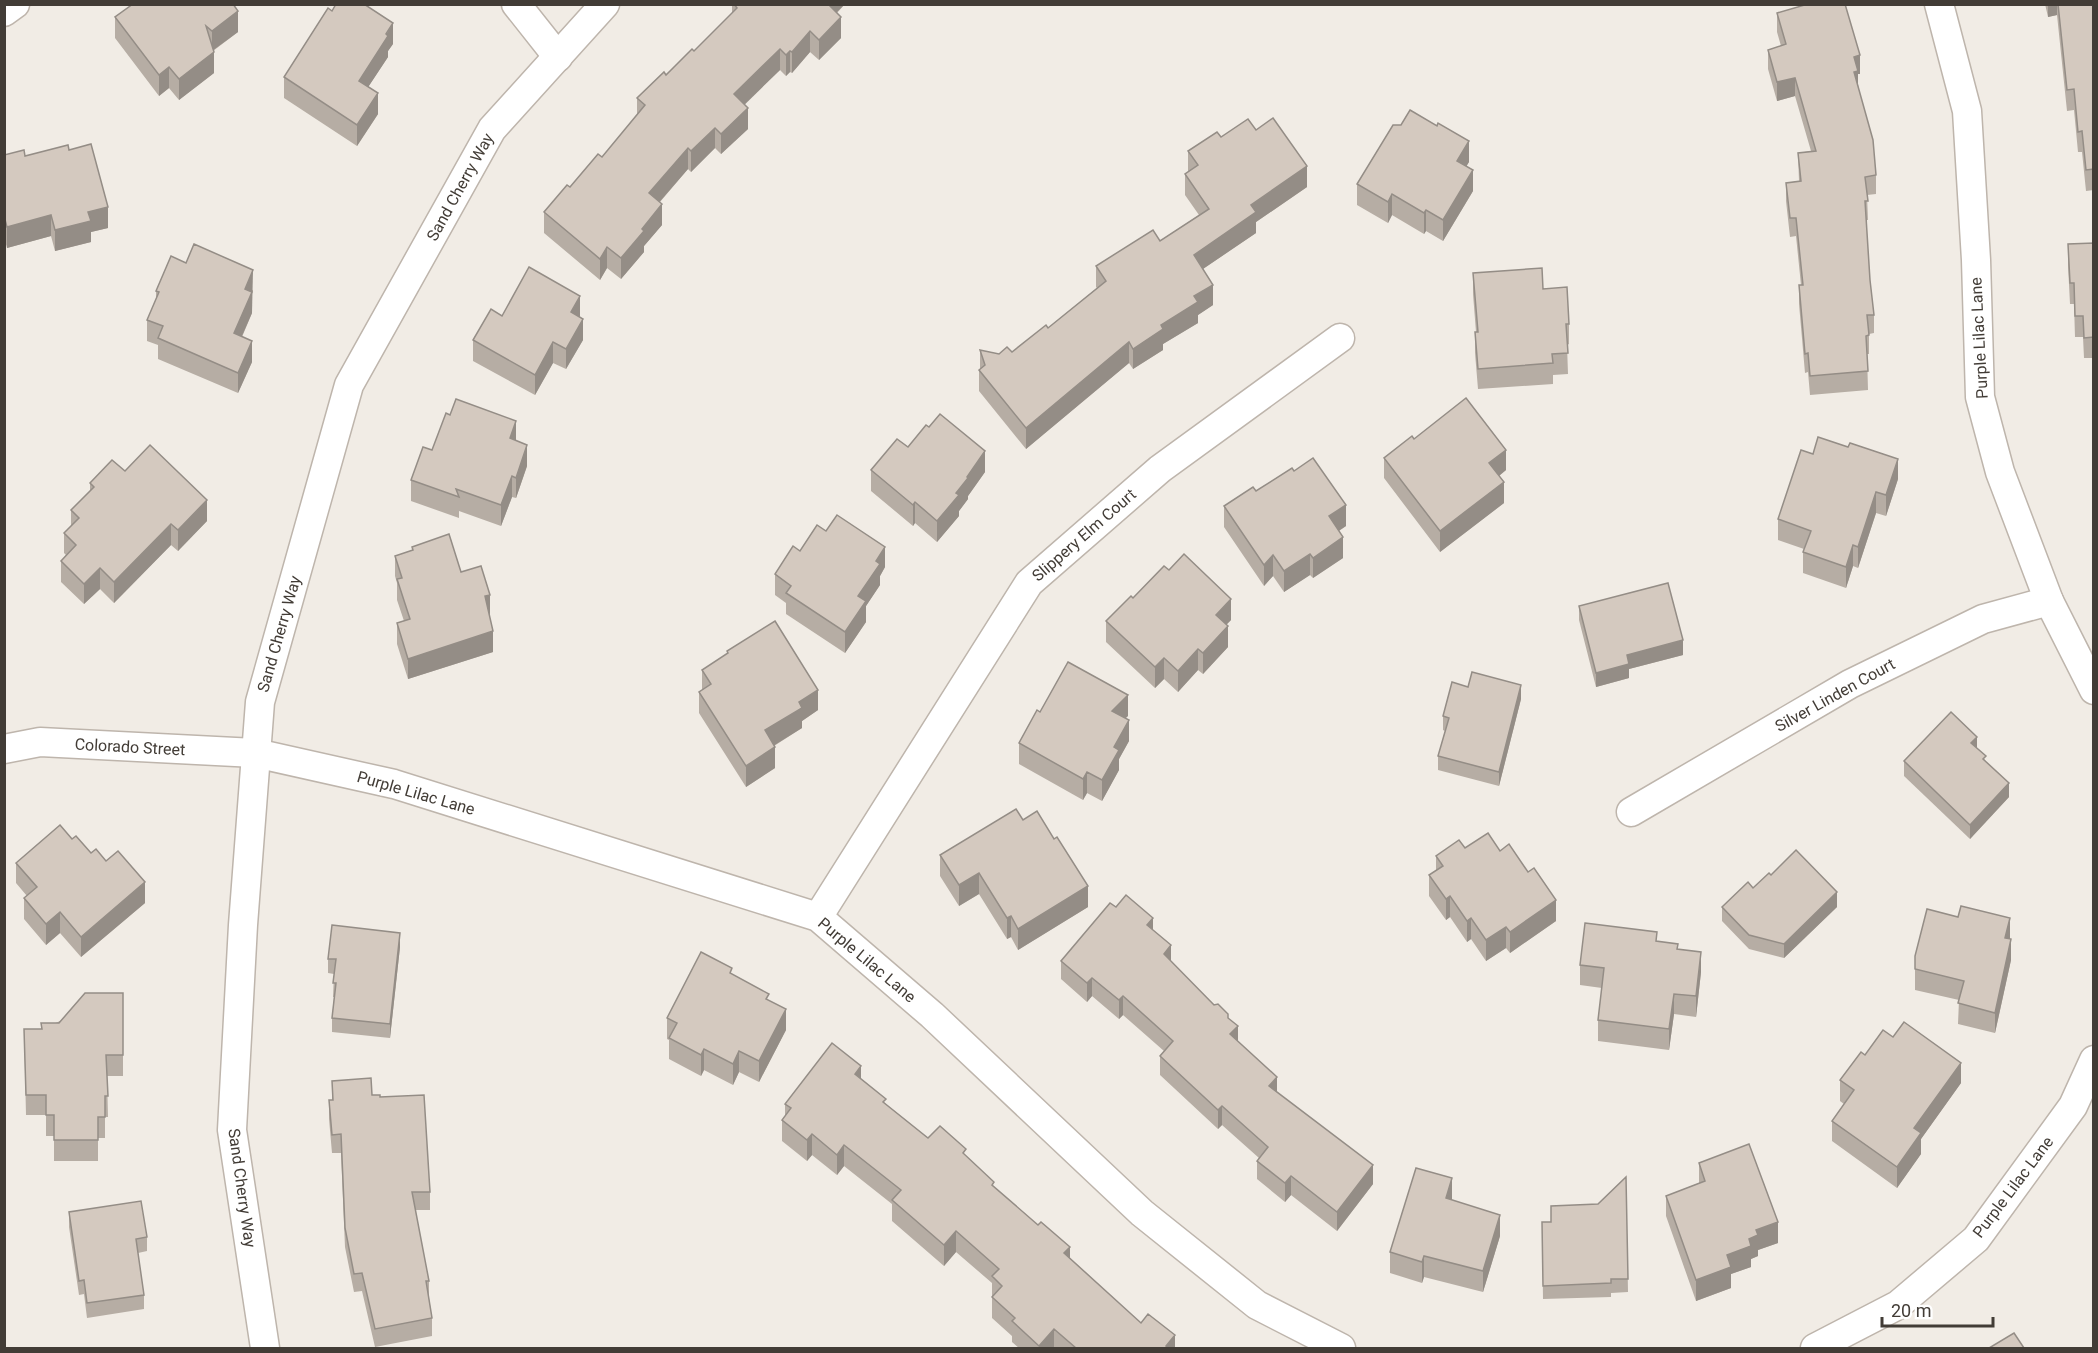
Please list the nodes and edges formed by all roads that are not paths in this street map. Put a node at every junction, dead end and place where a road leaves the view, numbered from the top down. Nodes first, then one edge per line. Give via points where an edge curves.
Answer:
1 (15, 4) edge
2 (516, 4) edge
3 (605, 4) edge
4 (1939, 4) edge
5 (4, 12) edge
6 (558, 57) junction
7 (1340, 338) dead end
8 (2049, 601) junction
9 (2094, 690) edge
10 (4, 749) edge
11 (255, 753) junction
12 (1631, 812) dead end
13 (818, 917) junction
14 (2094, 1060) edge
15 (265, 1348) edge
16 (1341, 1348) edge
17 (1815, 1348) edge

1 - 5 street
2 - 6 street
3 - 6 street, Sand Cherry Way
4 - 8 street, Purple Lilac Lane via 1967,111 1980,397 2000,472
6 - 11 street, Sand Cherry Way via 492,129 349,385 260,702
7 - 13 street, Slippery Elm Court via 1160,469 1029,583
8 - 9 street, Purple Lilac Lane
8 - 12 street, Silver Linden Court via 1983,619 1850,684
10 - 11 street, Colorado Street via 40,742
11 - 13 street, Purple Lilac Lane via 394,784
11 - 15 street, Sand Cherry Way via 232,1130
13 - 16 street, Purple Lilac Lane via 932,1015 1142,1213 1257,1305
14 - 17 street, Purple Lilac Lane via 2073,1106 1976,1239 1898,1305

